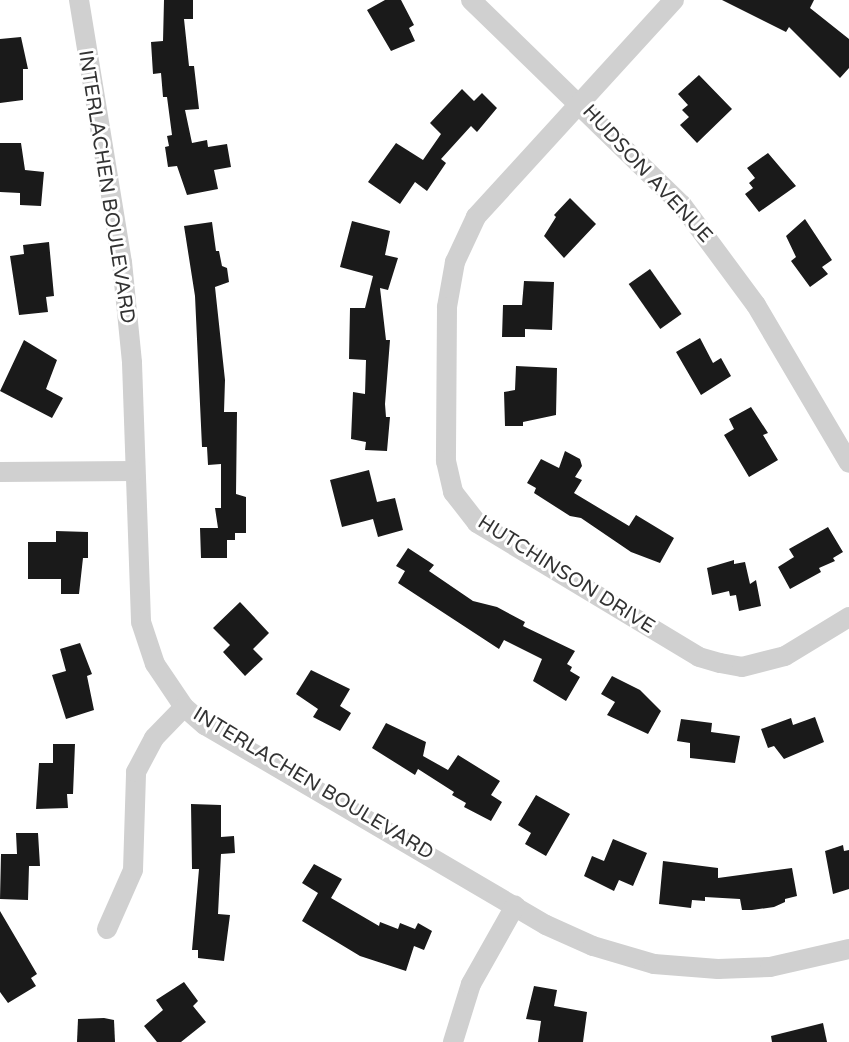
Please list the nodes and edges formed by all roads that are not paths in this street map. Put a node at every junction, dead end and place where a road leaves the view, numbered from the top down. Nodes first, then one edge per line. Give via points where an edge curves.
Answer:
1 (79, 0) edge
2 (471, 0) edge
3 (674, 0) edge
4 (580, 102) junction
5 (849, 464) edge
6 (135, 471) junction
7 (0, 472) edge
8 (849, 616) edge
9 (184, 707) junction
10 (515, 906) junction
11 (107, 929) dead end
12 (849, 949) edge
13 (453, 1042) edge

1 - 6 street, INTERLACHEN BOULEVARD via 122,262 132,363
2 - 4 street, HUDSON AVENUE
3 - 4 street, HUTCHINSON DRIVE
4 - 5 street, HUDSON AVENUE via 682,205 721,254 756,305
4 - 8 street, HUTCHINSON DRIVE via 476,217 455,262 447,331 446,460 453,492 477,523 699,657 742,667 774,660
6 - 7 street
6 - 9 street, INTERLACHEN BOULEVARD via 141,622 155,664
9 - 10 street, INTERLACHEN BOULEVARD via 206,725
9 - 11 street via 154,738 136,772 133,870
10 - 12 street, INTERLACHEN BOULEVARD via 569,936 654,964 744,969
10 - 13 street via 471,984

